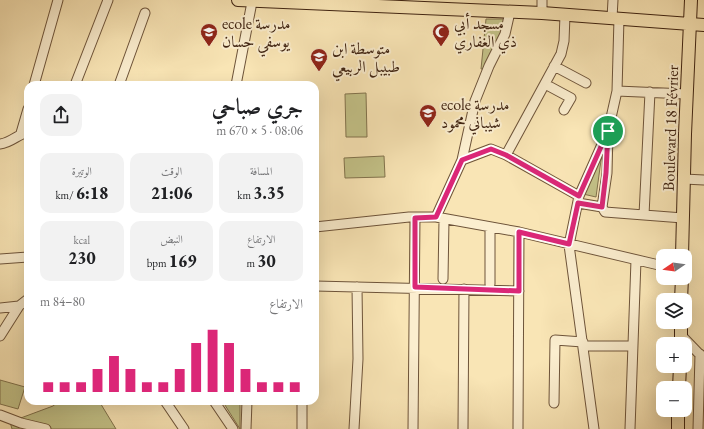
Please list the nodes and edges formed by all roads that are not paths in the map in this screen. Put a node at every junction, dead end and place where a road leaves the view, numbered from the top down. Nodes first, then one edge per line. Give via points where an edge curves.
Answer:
1 (58, 0) edge
2 (108, 0) edge
3 (238, 0) edge
4 (542, 0) edge
5 (613, 0) edge
6 (691, 0) edge
7 (260, 1) edge
8 (378, 4) edge
9 (408, 4) edge
10 (445, 5) edge
11 (510, 12) junction
12 (145, 13) dead end
13 (542, 14) junction
14 (566, 15) junction
15 (616, 18) junction
16 (690, 25) junction
17 (704, 25) edge
18 (554, 66) junction
19 (35, 81) edge
20 (77, 81) edge
21 (120, 81) edge
22 (237, 81) edge
23 (586, 83) dead end
24 (545, 84) junction
25 (617, 91) junction
26 (650, 92) junction
27 (686, 94) junction
28 (564, 110) dead end
29 (608, 131) junction
30 (24, 134) edge
31 (0, 144) edge
32 (506, 155) junction
33 (462, 160) junction
34 (684, 180) junction
35 (704, 180) edge
36 (578, 200) junction
37 (602, 207) junction
38 (644, 215) junction
39 (415, 218) junction
40 (440, 218) junction
41 (683, 218) junction
42 (319, 226) edge
43 (490, 227) junction
44 (519, 232) junction
45 (569, 244) junction
46 (682, 249) edge
47 (24, 257) edge
48 (0, 260) edge
49 (636, 260) junction
50 (656, 264) edge
51 (443, 279) dead end
52 (490, 284) dead end
53 (319, 286) edge
54 (357, 287) junction
55 (415, 287) junction
56 (464, 289) junction
57 (519, 291) junction
58 (24, 302) edge
59 (20, 306) junction
60 (0, 308) edge
61 (0, 336) edge
62 (583, 344) junction
63 (632, 346) junction
64 (692, 349) edge
65 (702, 357) edge
66 (554, 403) dead end
67 (168, 405) edge
68 (217, 405) edge
69 (247, 405) edge
70 (302, 405) edge
71 (0, 415) edge
72 (678, 417) edge
73 (46, 429) edge
74 (184, 429) edge
75 (233, 429) edge
76 (246, 429) edge
77 (302, 429) edge
78 (354, 429) edge
79 (413, 429) edge
80 (464, 429) edge
81 (518, 429) edge
82 (594, 429) edge
83 (630, 429) edge
84 (678, 429) edge
85 (698, 429) edge

1 - 19 street
2 - 20 street
3 - 7 main road
4 - 13 street
5 - 15 street
6 - 16 main road, Boulevard 18 Février
7 - 8 main road
7 - 22 street
8 - 9 main road
9 - 10 main road
10 - 11 main road
11 - 13 main road
11 - 33 street via 505,34 475,100
12 - 21 street
13 - 14 main road
14 - 15 main road
14 - 18 street via 561,54
15 - 16 main road
15 - 25 street
16 - 17 main road
16 - 27 main road, Boulevard 18 Février
18 - 23 street
18 - 24 street
24 - 28 street via 571,98
24 - 32 street
25 - 26 street
25 - 29 street
26 - 27 street
26 - 38 street
27 - 34 main road, Boulevard 18 Février
29 - 36 street
29 - 37 street
30 - 31 street
32 - 33 street via 491,149
32 - 36 street
33 - 40 street
34 - 35 street
34 - 41 main road, Boulevard 18 Février
36 - 37 street
36 - 45 street
37 - 38 street via 605,212
38 - 41 street
39 - 40 street
39 - 42 street
39 - 55 street
40 - 43 street
40 - 51 street
41 - 46 main road, Boulevard 18 Février
43 - 44 street
43 - 52 street
44 - 45 street
44 - 57 street
45 - 49 street
45 - 62 street
47 - 48 street
49 - 50 street
49 - 63 street
53 - 54 street
54 - 55 street
54 - 78 street via 358,359
55 - 56 street
55 - 79 street
56 - 57 street
56 - 80 street
57 - 81 street
58 - 59 street
59 - 60 street
59 - 61 street
62 - 63 street
62 - 66 street via 555,340
62 - 82 street
63 - 83 street
64 - 65 street
65 - 85 street
67 - 74 street
68 - 75 street
69 - 76 street
70 - 77 street
71 - 73 street
72 - 84 main road

